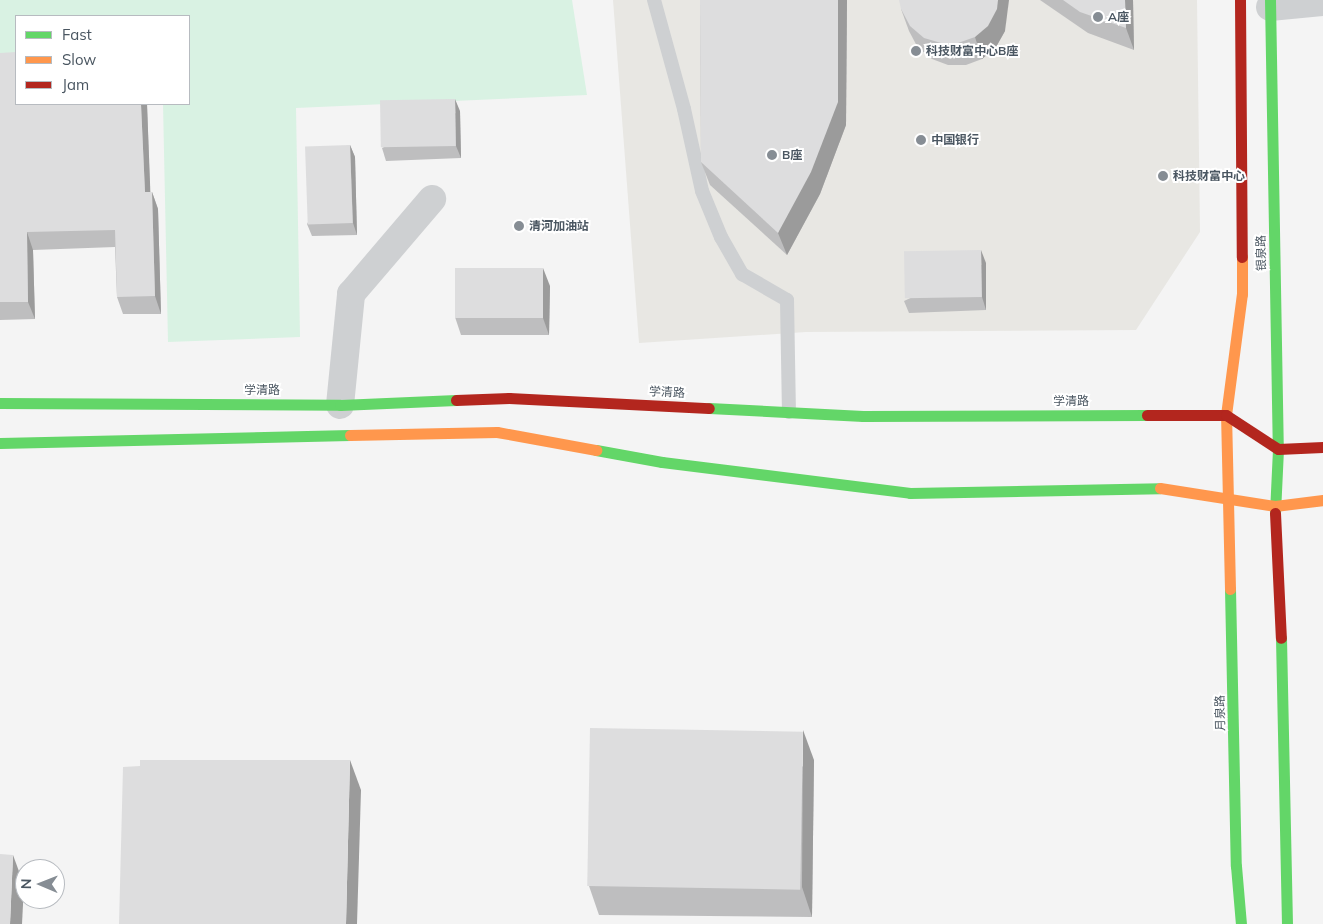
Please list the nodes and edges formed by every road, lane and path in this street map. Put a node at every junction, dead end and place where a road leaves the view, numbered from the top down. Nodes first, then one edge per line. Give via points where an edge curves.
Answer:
1 (654, 0) edge
2 (1240, 0) edge
3 (1323, 2) edge
4 (1270, 3) edge
5 (432, 199) dead end
6 (0, 403) edge
7 (340, 404) junction
8 (789, 412) junction
9 (1226, 415) junction
10 (0, 443) edge
11 (1323, 447) edge
12 (1278, 448) junction
13 (1323, 500) edge
14 (1230, 501) junction
15 (1275, 506) junction
16 (1241, 924) edge
17 (1287, 924) edge

1 - 8 lane via 684,109 702,192 721,237 742,274 787,300
2 - 9 main road, 银泉路 via 1242,294
3 - 4 street
4 - 12 main road, 银泉路
5 - 7 street via 351,294
6 - 7 main road, 学清路
7 - 8 main road, 学清路 via 509,398
8 - 9 main road, 学清路 via 862,416
9 - 12 main road
9 - 14 main road, 银泉路
10 - 14 main road via 497,432 662,462 910,493 1173,488
11 - 12 main road
12 - 15 main road, 银泉路
13 - 15 main road
14 - 15 main road
14 - 16 main road, 月泉路 via 1236,866
15 - 17 main road via 1280,590

